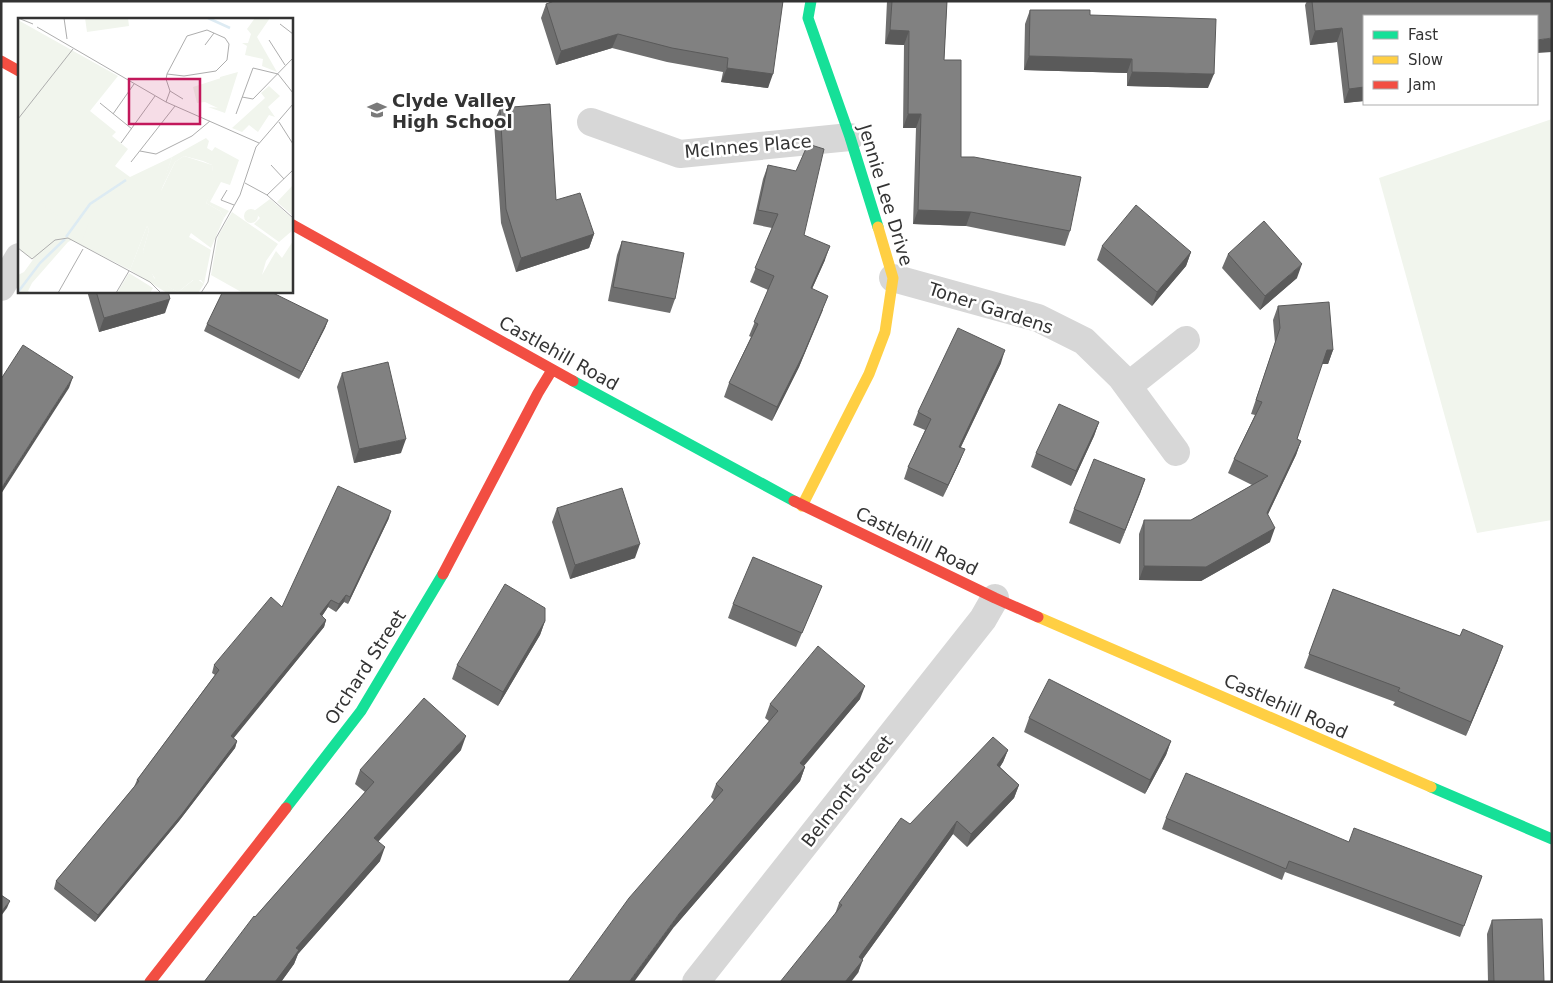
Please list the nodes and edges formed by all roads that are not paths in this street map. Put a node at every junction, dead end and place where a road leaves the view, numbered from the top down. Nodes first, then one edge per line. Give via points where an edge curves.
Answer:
1 (811, 1) edge
2 (1, 61) edge
3 (18, 70) edge
4 (591, 122) dead end
5 (850, 137) junction
6 (292, 225) edge
7 (18, 259) edge
8 (893, 278) junction
9 (1, 286) edge
10 (1186, 340) dead end
11 (552, 370) junction
12 (1128, 386) junction
13 (1176, 452) dead end
14 (802, 506) junction
15 (995, 598) junction
16 (1552, 839) edge
17 (150, 982) edge
18 (696, 982) edge

1 - 5 main road, Jennie Lee Drive via 808,18
2 - 3 main road
4 - 5 street, McInnes Place via 680,154
5 - 8 main road, Jennie Lee Drive
6 - 11 main road, Castlehill Road
7 - 9 street
8 - 12 street, Toner Gardens via 1038,318 1084,341
8 - 14 main road, Jennie Lee Drive via 885,332 869,374
10 - 12 street
11 - 14 main road, Castlehill Road
11 - 17 main road, Orchard Street via 439,581 361,711
12 - 13 street, Toner Gardens
14 - 15 main road, Castlehill Road
15 - 16 main road, Castlehill Road
15 - 18 street, Belmont Street via 983,619

